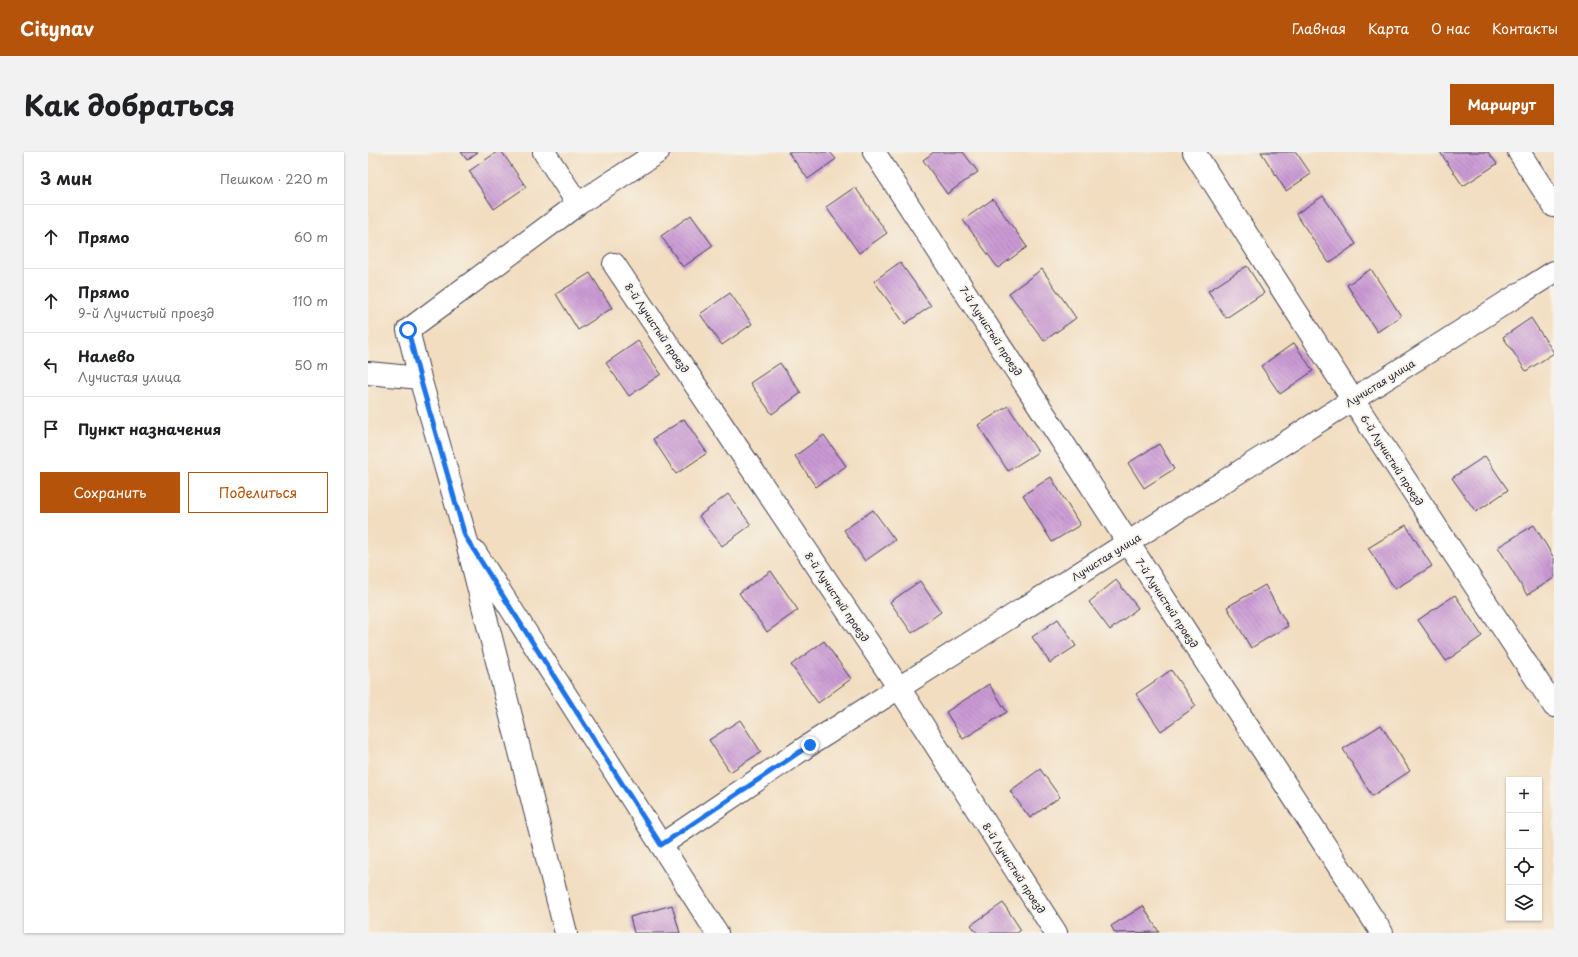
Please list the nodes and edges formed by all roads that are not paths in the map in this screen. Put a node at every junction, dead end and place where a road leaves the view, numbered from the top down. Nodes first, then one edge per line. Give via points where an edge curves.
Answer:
1 (544, 152) edge
2 (658, 152) edge
3 (874, 152) edge
4 (1194, 152) edge
5 (1519, 152) edge
6 (578, 204) junction
7 (1554, 206) edge
8 (614, 264) dead end
9 (1554, 272) edge
10 (368, 373) edge
11 (420, 378) junction
12 (1353, 400) junction
13 (465, 536) junction
14 (1128, 543) junction
15 (899, 688) junction
16 (1554, 706) edge
17 (661, 845) junction
18 (566, 933) edge
19 (717, 933) edge
20 (1056, 933) edge
21 (1382, 933) edge

1 - 6 street
2 - 6 street
3 - 14 street, 7-й Лучистый проезд
4 - 12 street, 6-й Лучистый проезд
5 - 7 street
6 - 11 street via 408,330
8 - 15 street, 8-й Лучистый проезд
9 - 12 street, Лучистая улица
10 - 11 street
11 - 13 street
12 - 14 street, Лучистая улица
12 - 16 street, 6-й Лучистый проезд
13 - 17 street
13 - 18 street
14 - 15 street, Лучистая улица
14 - 21 street, 7-й Лучистый проезд
15 - 17 street, Лучистая улица
15 - 20 street, 8-й Лучистый проезд
17 - 19 street

